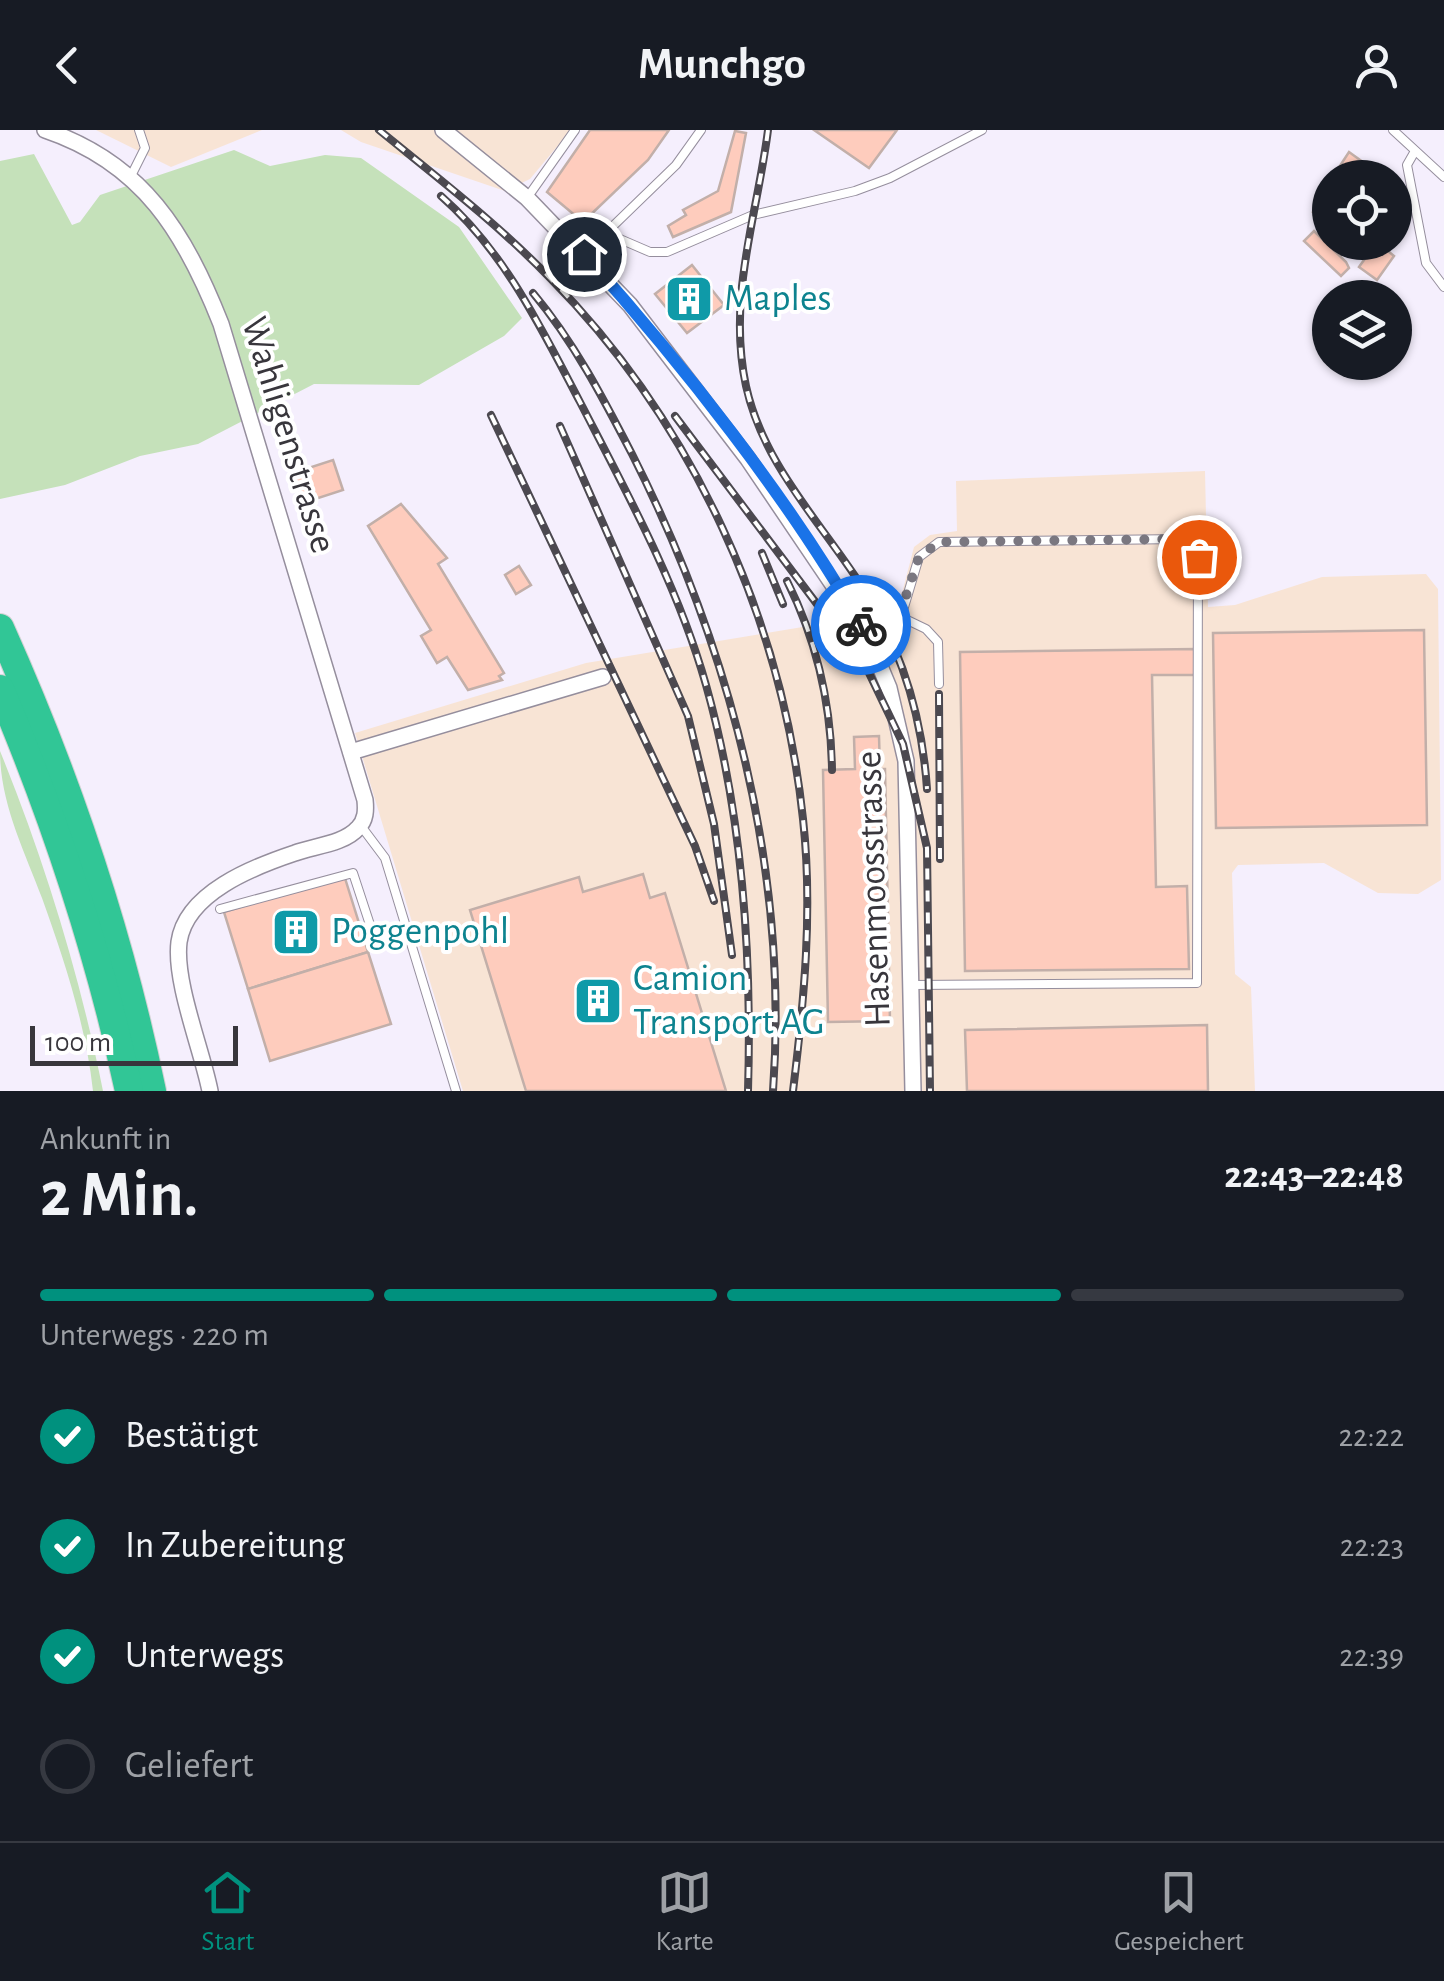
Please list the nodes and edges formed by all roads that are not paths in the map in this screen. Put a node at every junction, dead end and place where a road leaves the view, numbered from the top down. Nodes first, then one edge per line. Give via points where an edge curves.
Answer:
1 (45, 130) edge
2 (139, 130) edge
3 (442, 130) edge
4 (575, 130) edge
5 (701, 130) edge
6 (982, 130) edge
7 (1393, 130) edge
8 (1414, 151) junction
9 (130, 178) junction
10 (1444, 178) edge
11 (527, 198) junction
12 (606, 233) junction
13 (584, 254) junction
14 (1444, 287) edge
15 (900, 617) junction
16 (0, 628) edge
17 (866, 634) junction
18 (603, 677) dead end
19 (939, 684) dead end
20 (0, 688) edge
21 (351, 752) junction
22 (360, 826) junction
23 (220, 909) dead end
24 (408, 936) junction
25 (912, 985) junction
26 (129, 1091) edge
27 (152, 1091) edge
28 (210, 1091) edge
29 (456, 1091) edge
30 (913, 1091) edge

1 - 9 street, Wahligenstrasse
2 - 9 lane via 146,148
3 - 11 street, Hasenmoosstrasse
4 - 11 lane
5 - 12 lane via 676,166
6 - 12 lane via 890,178 753,215 667,252 650,252
7 - 8 lane
8 - 10 lane
8 - 14 lane via 1408,165 1426,262
9 - 21 street, Wahligenstrasse via 196,260 221,324
11 - 13 street, Hasenmoosstrasse
12 - 13 lane
13 - 17 street, Hasenmoosstrasse via 748,459
15 - 17 lane
15 - 19 lane via 938,642
15 - 25 lane via 919,557 939,542 1183,539 1198,548 1197,984
16 - 27 highway via 86,842
17 - 25 street, Hasenmoosstrasse via 895,707 906,761
18 - 21 street
20 - 26 highway via 54,823
21 - 22 street, Wahligenstrasse via 366,805
22 - 24 lane via 385,858
22 - 28 street via 228,884 189,915 179,960
23 - 24 lane via 352,873 378,946
24 - 29 lane
25 - 30 street, Hasenmoosstrasse

